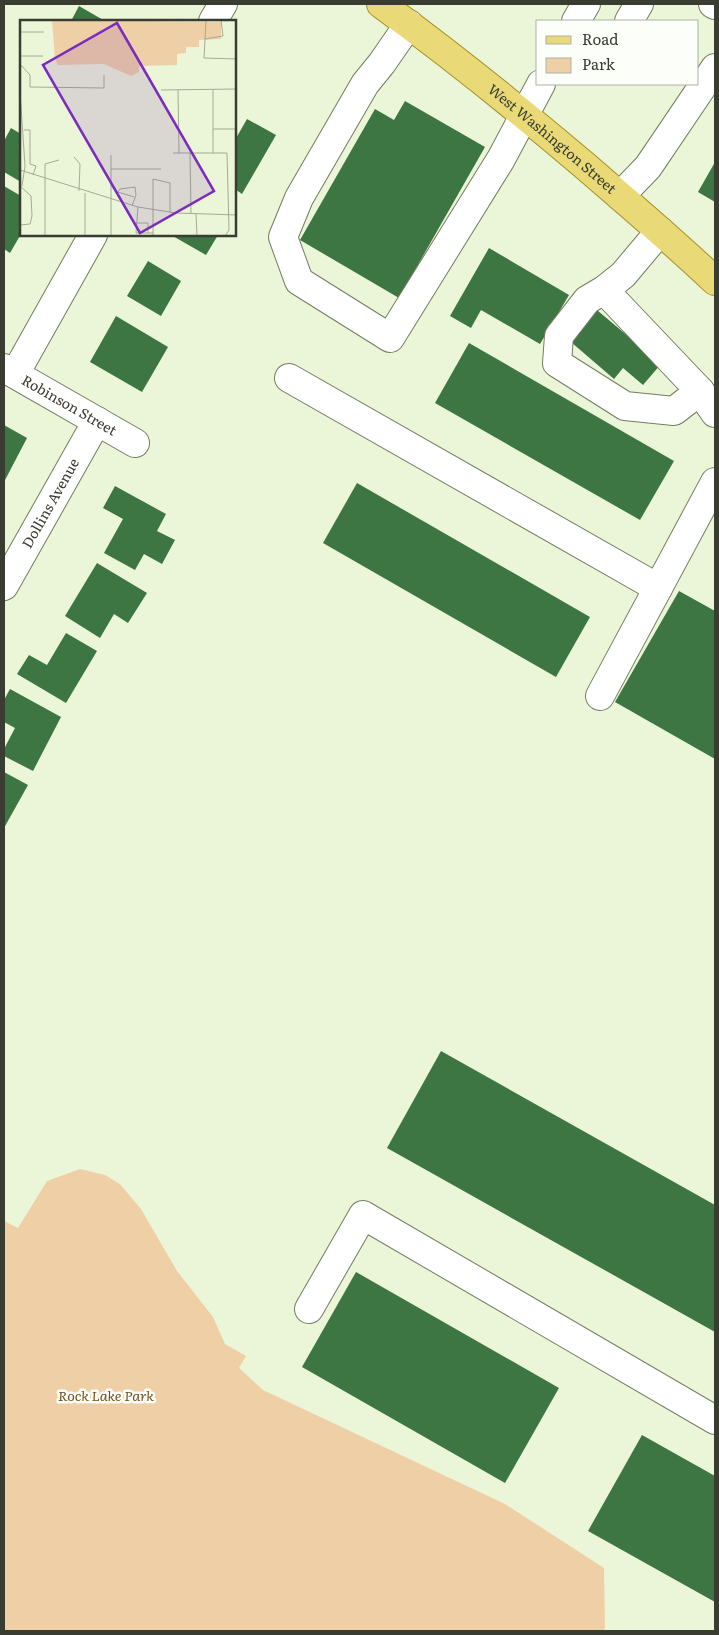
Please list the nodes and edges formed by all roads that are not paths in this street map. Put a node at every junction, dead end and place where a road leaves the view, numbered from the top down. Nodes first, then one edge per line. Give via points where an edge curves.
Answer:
1 (223, 4) edge
2 (380, 4) edge
3 (586, 4) edge
4 (640, 4) edge
5 (214, 20) edge
6 (577, 20) edge
7 (630, 20) edge
8 (409, 24) junction
9 (540, 85) edge
10 (699, 85) edge
11 (524, 115) junction
12 (620, 196) junction
13 (660, 231) junction
14 (92, 236) edge
15 (715, 281) edge
16 (604, 290) junction
17 (9, 371) edge
18 (289, 378) dead end
19 (708, 402) edge
20 (97, 421) junction
21 (135, 443) dead end
22 (715, 482) edge
23 (4, 586) edge
24 (658, 588) junction
25 (600, 696) dead end
26 (309, 1309) dead end
27 (715, 1420) edge

1 - 5 street
2 - 8 main road, West Washington Street
3 - 6 street
4 - 7 street
8 - 11 main road, West Washington Street
8 - 11 street via 365,84 299,198 283,237 299,281 390,338 501,159
9 - 11 street
10 - 12 street via 648,167
11 - 12 main road, West Washington Street
12 - 13 main road, West Washington Street
13 - 15 main road, West Washington Street
13 - 16 street via 623,276
14 - 17 street
16 - 19 street
16 - 19 street via 587,300 559,336 557,363 625,406 674,411
17 - 20 street, Robinson Street
18 - 24 street
20 - 21 street, Robinson Street
20 - 23 street, Dollins Avenue
22 - 24 street
24 - 25 street
26 - 27 street via 363,1214

